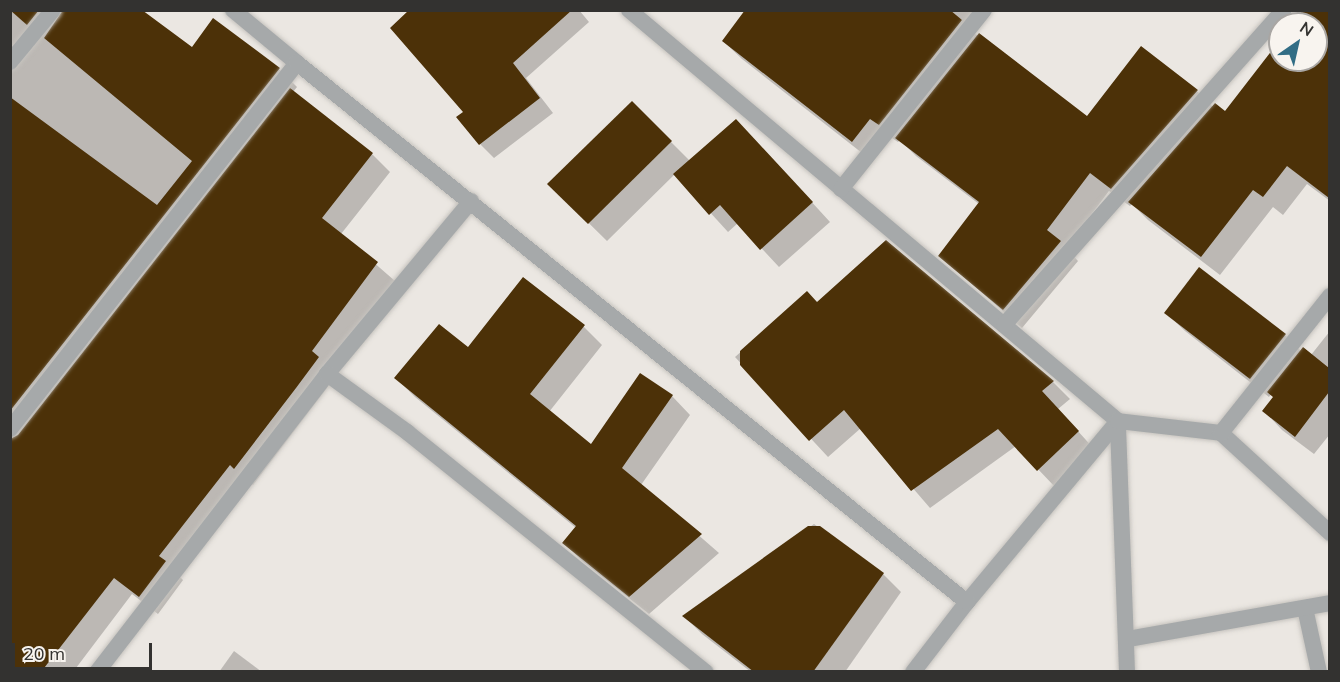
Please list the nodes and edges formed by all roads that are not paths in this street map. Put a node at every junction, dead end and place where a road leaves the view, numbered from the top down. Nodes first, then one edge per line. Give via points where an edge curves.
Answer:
1 (54, 10) edge
2 (233, 10) edge
3 (629, 10) edge
4 (984, 10) edge
5 (1284, 10) edge
6 (10, 62) edge
7 (297, 63) junction
8 (841, 189) junction
9 (471, 201) junction
10 (1329, 296) edge
11 (1004, 325) junction
12 (327, 374) junction
13 (1118, 421) junction
14 (10, 429) edge
15 (1221, 433) junction
16 (1329, 533) edge
17 (967, 602) junction
18 (1329, 603) edge
19 (1305, 608) junction
20 (1128, 639) junction
21 (97, 672) edge
22 (706, 672) edge
23 (914, 672) edge
24 (1127, 672) edge
25 (1319, 672) edge

1 - 6 street
2 - 7 street
3 - 8 street
4 - 8 street
5 - 11 street
7 - 9 street
7 - 14 street
8 - 11 street
9 - 12 street
9 - 17 street
10 - 15 street
11 - 13 street
12 - 21 street
12 - 22 street via 407,432
13 - 15 street
13 - 17 street
13 - 20 street
15 - 16 street
17 - 23 street
18 - 19 street
19 - 20 street
19 - 25 street
20 - 24 street

